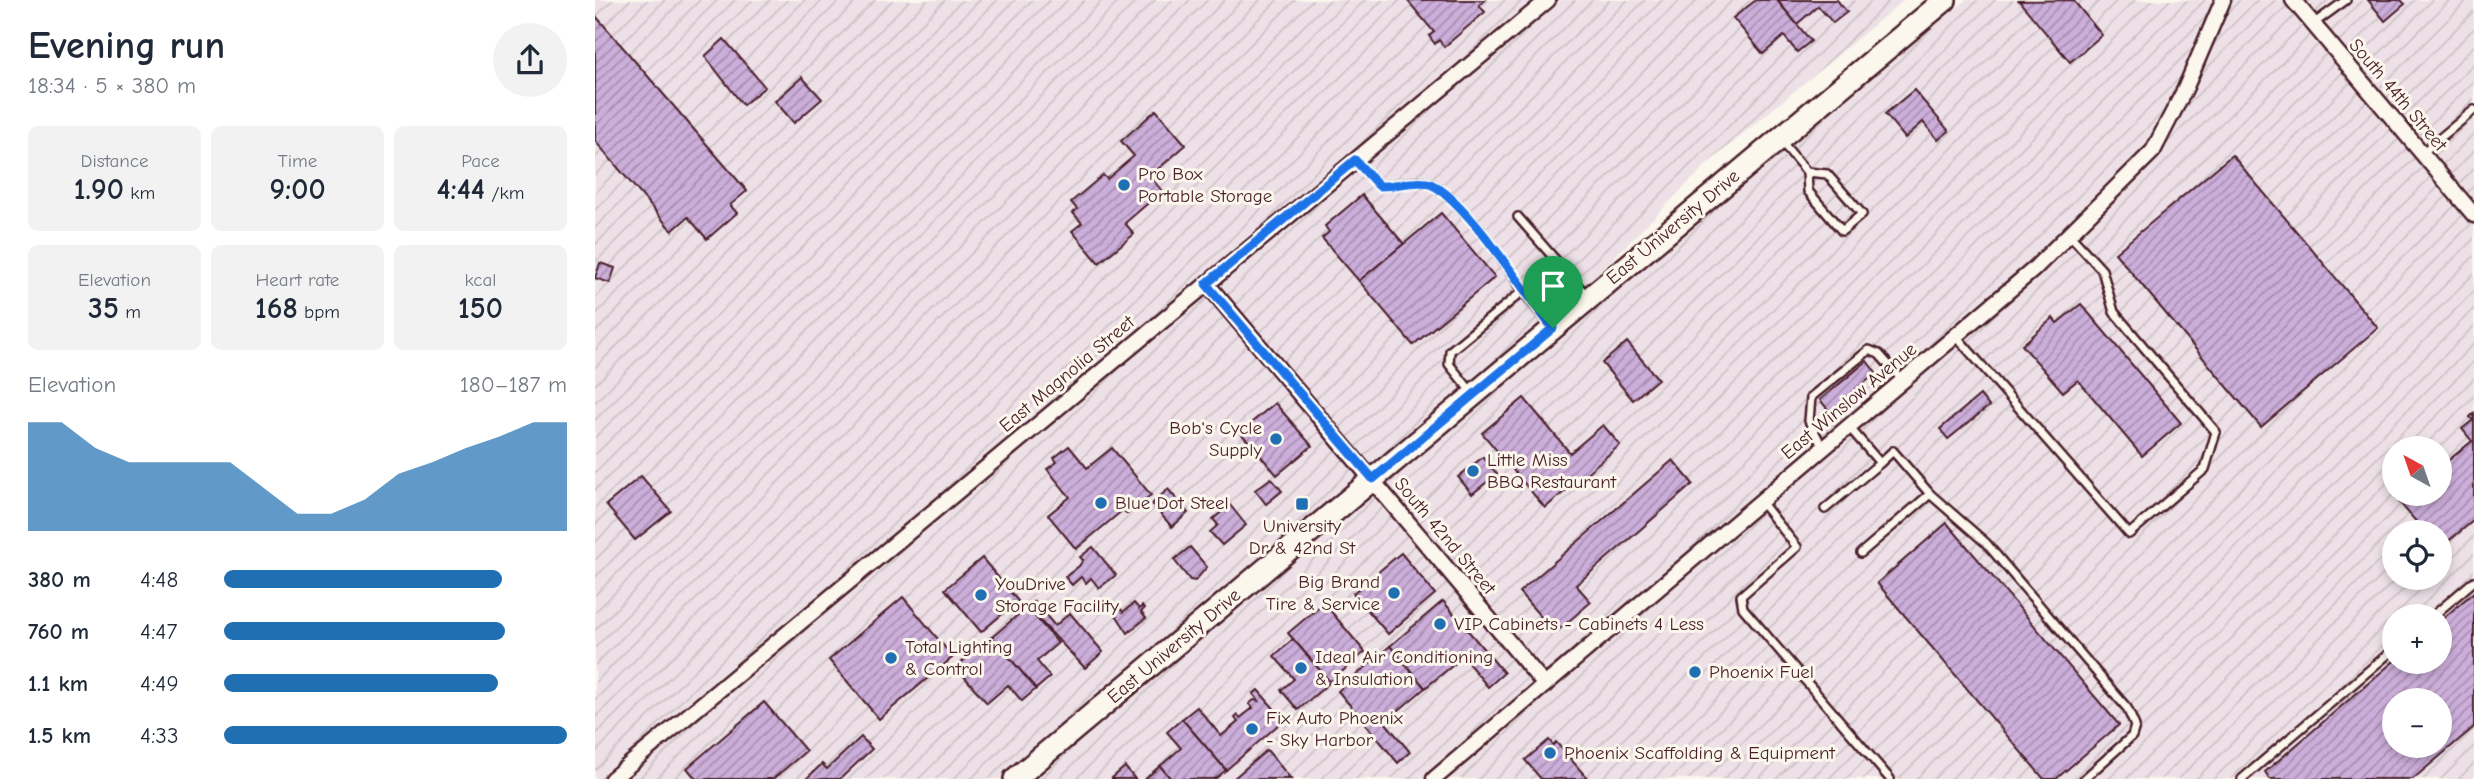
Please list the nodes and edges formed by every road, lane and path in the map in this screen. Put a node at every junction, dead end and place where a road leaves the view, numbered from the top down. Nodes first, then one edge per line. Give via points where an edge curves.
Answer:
1 (1548, 0) edge
2 (1945, 0) edge
3 (2223, 0) edge
4 (2293, 0) edge
5 (2346, 0) edge
6 (2313, 24) junction
7 (2474, 110) edge
8 (1779, 139) junction
9 (2422, 153) junction
10 (1355, 160) junction
11 (1807, 173) junction
12 (2474, 215) edge
13 (1518, 217) dead end
14 (2069, 234) junction
15 (1206, 284) junction
16 (1523, 291) junction
17 (1589, 298) junction
18 (1553, 328) junction
19 (1956, 336) junction
20 (1903, 381) junction
21 (1473, 394) junction
22 (1849, 426) junction
23 (1823, 448) junction
24 (1880, 463) junction
25 (1373, 479) junction
26 (1930, 494) junction
27 (1761, 502) junction
28 (1825, 509) dead end
29 (1861, 553) dead end
30 (2474, 581) edge
31 (2447, 604) edge
32 (2382, 659) edge
33 (1545, 685) junction
34 (2247, 777) edge
35 (612, 779) edge
36 (1015, 779) edge
37 (1434, 779) edge
38 (1889, 779) edge
39 (2084, 779) edge

1 - 10 street, East Magnolia Street
2 - 8 main road, East University Drive
3 - 14 street, East Winslow Avenue via 2153,151
4 - 6 street, South 44th Street
5 - 6 lane
6 - 9 street, South 44th Street
7 - 9 lane
8 - 11 lane
8 - 17 main road, East University Drive
9 - 12 street, South 44th Street
10 - 15 street, East Magnolia Street
10 - 16 lane via 1379,186 1425,182 1442,188 1506,263
11 - 11 lane via 1808,191 1842,231 1862,214 1827,174
13 - 17 lane
14 - 19 street, East Winslow Avenue
14 - 19 lane via 2102,270 2114,312 2216,432 2206,469 2129,534
15 - 25 street, South 42nd Street
15 - 35 street, East Magnolia Street
16 - 18 lane
16 - 21 lane via 1448,355 1449,364
17 - 18 main road, East University Drive
18 - 21 main road, East University Drive
19 - 20 street, East Winslow Avenue
20 - 22 street, East Winslow Avenue
20 - 23 lane via 1878,354 1869,350 1858,356 1811,397 1809,421
21 - 25 main road, East University Drive
22 - 23 street, East Winslow Avenue
22 - 24 lane
23 - 27 street, East Winslow Avenue
24 - 26 lane via 1893,452
24 - 28 lane
25 - 33 street, South 42nd Street
25 - 36 main road, East University Drive
26 - 29 lane
26 - 39 lane via 1986,543 2127,708 2135,726 2132,736
27 - 33 street, East Winslow Avenue
27 - 38 lane via 1797,547 1741,596 1743,608
30 - 31 lane
32 - 34 lane
33 - 37 street, East Winslow Avenue

